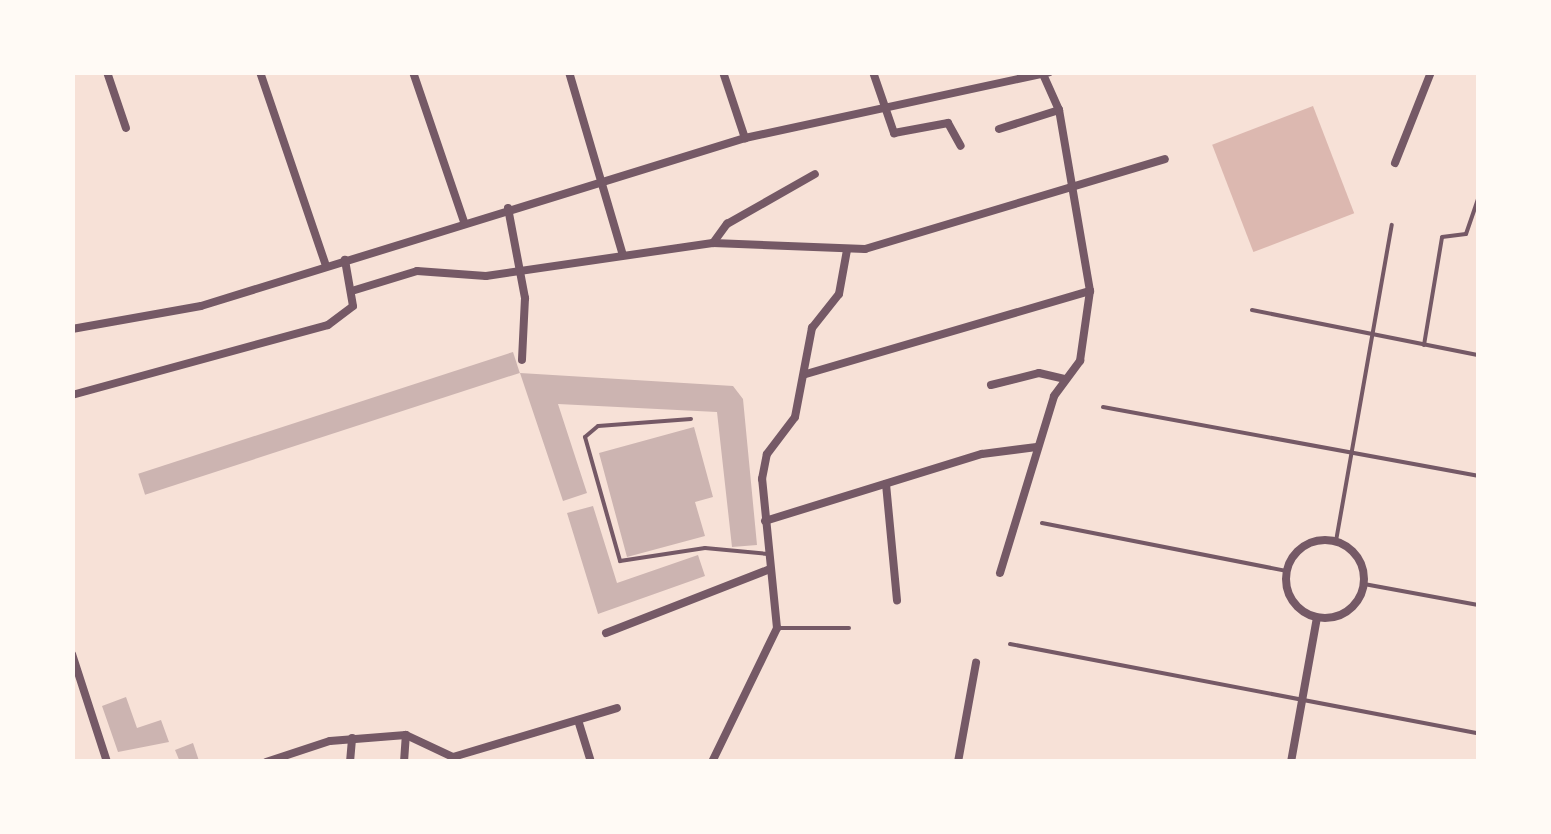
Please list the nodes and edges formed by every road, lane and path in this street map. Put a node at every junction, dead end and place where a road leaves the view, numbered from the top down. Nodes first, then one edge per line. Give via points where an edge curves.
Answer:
1 (107, 72) edge
2 (260, 72) edge
3 (413, 72) edge
4 (569, 72) edge
5 (723, 72) edge
6 (872, 72) edge
7 (1431, 72) edge
8 (1045, 74) edge
9 (884, 108) junction
10 (1059, 110) junction
11 (126, 128) dead end
12 (999, 129) dead end
13 (745, 138) junction
14 (961, 146) dead end
15 (1165, 159) dead end
16 (1394, 163) dead end
17 (816, 174) dead end
18 (606, 178) junction
19 (1073, 183) junction
20 (1478, 199) edge
21 (508, 208) junction
22 (464, 222) junction
23 (1392, 224) dead end
24 (713, 244) junction
25 (848, 250) junction
26 (622, 255) junction
27 (345, 260) junction
28 (326, 266) junction
29 (520, 267) junction
30 (355, 290) junction
31 (1090, 291) junction
32 (1252, 310) dead end
33 (72, 329) edge
34 (1371, 335) junction
35 (1424, 345) junction
36 (1478, 355) edge
37 (522, 360) dead end
38 (806, 374) junction
39 (1064, 378) junction
40 (991, 385) dead end
41 (72, 395) edge
42 (1102, 407) dead end
43 (691, 419) dead end
44 (1037, 447) junction
45 (1352, 454) junction
46 (1478, 476) edge
47 (886, 484) junction
48 (764, 521) junction
49 (1042, 523) dead end
50 (1336, 541) junction
51 (768, 554) junction
52 (770, 569) junction
53 (1287, 571) junction
54 (1000, 572) dead end
55 (1364, 584) junction
56 (897, 600) dead end
57 (1478, 605) edge
58 (1316, 617) junction
59 (777, 628) junction
60 (849, 628) dead end
61 (606, 633) dead end
62 (1010, 644) dead end
63 (72, 654) edge
64 (976, 663) dead end
65 (1302, 701) junction
66 (617, 708) dead end
67 (578, 720) junction
68 (1478, 733) edge
69 (406, 735) junction
70 (352, 738) junction
71 (484, 747) junction
72 (107, 762) edge
73 (266, 762) edge
74 (350, 762) edge
75 (404, 762) edge
76 (489, 762) edge
77 (590, 762) edge
78 (712, 762) edge
79 (958, 762) edge
80 (1291, 762) edge

1 - 11 street
2 - 28 street
3 - 22 street
4 - 18 street
5 - 13 street
6 - 9 street
7 - 16 street
8 - 9 street
8 - 10 street
9 - 13 street
9 - 14 street via 894,133 948,123
10 - 12 street
10 - 19 street
13 - 18 street
15 - 19 street
17 - 24 street via 727,224
18 - 21 street
18 - 26 street
19 - 25 street
19 - 31 street
20 - 35 lane via 1466,234 1442,237
21 - 22 street
21 - 29 street
22 - 27 street
23 - 34 lane
24 - 25 street
24 - 26 street
25 - 38 street via 839,294 812,328
26 - 29 street
27 - 28 street
27 - 30 street
28 - 33 street via 201,306
29 - 30 street via 465,278 417,271
29 - 37 street
30 - 41 street via 346,315 328,325
31 - 38 street
31 - 39 street via 1080,361
32 - 34 lane
34 - 35 lane
34 - 45 lane
35 - 36 lane
38 - 48 street via 791,426 767,454
39 - 40 street via 1039,373
39 - 44 street
42 - 45 lane
43 - 51 lane via 598,426 585,437 620,562 705,548
44 - 47 street
44 - 54 street
45 - 46 lane
45 - 50 lane
47 - 48 street
47 - 56 street
48 - 51 street
49 - 53 lane
50 - 53 street via 1311,542
50 - 55 street via 1361,562
51 - 52 street
52 - 59 street
52 - 61 street
53 - 58 street via 1296,605
55 - 57 lane
55 - 58 street via 1347,611
58 - 65 street
59 - 60 lane
59 - 78 street
62 - 65 lane
63 - 72 street
64 - 79 street
65 - 68 lane
65 - 80 street
66 - 67 street
67 - 71 street
67 - 77 street
69 - 70 street
69 - 71 street via 443,757
69 - 75 street
70 - 73 street
70 - 74 street
71 - 76 street

